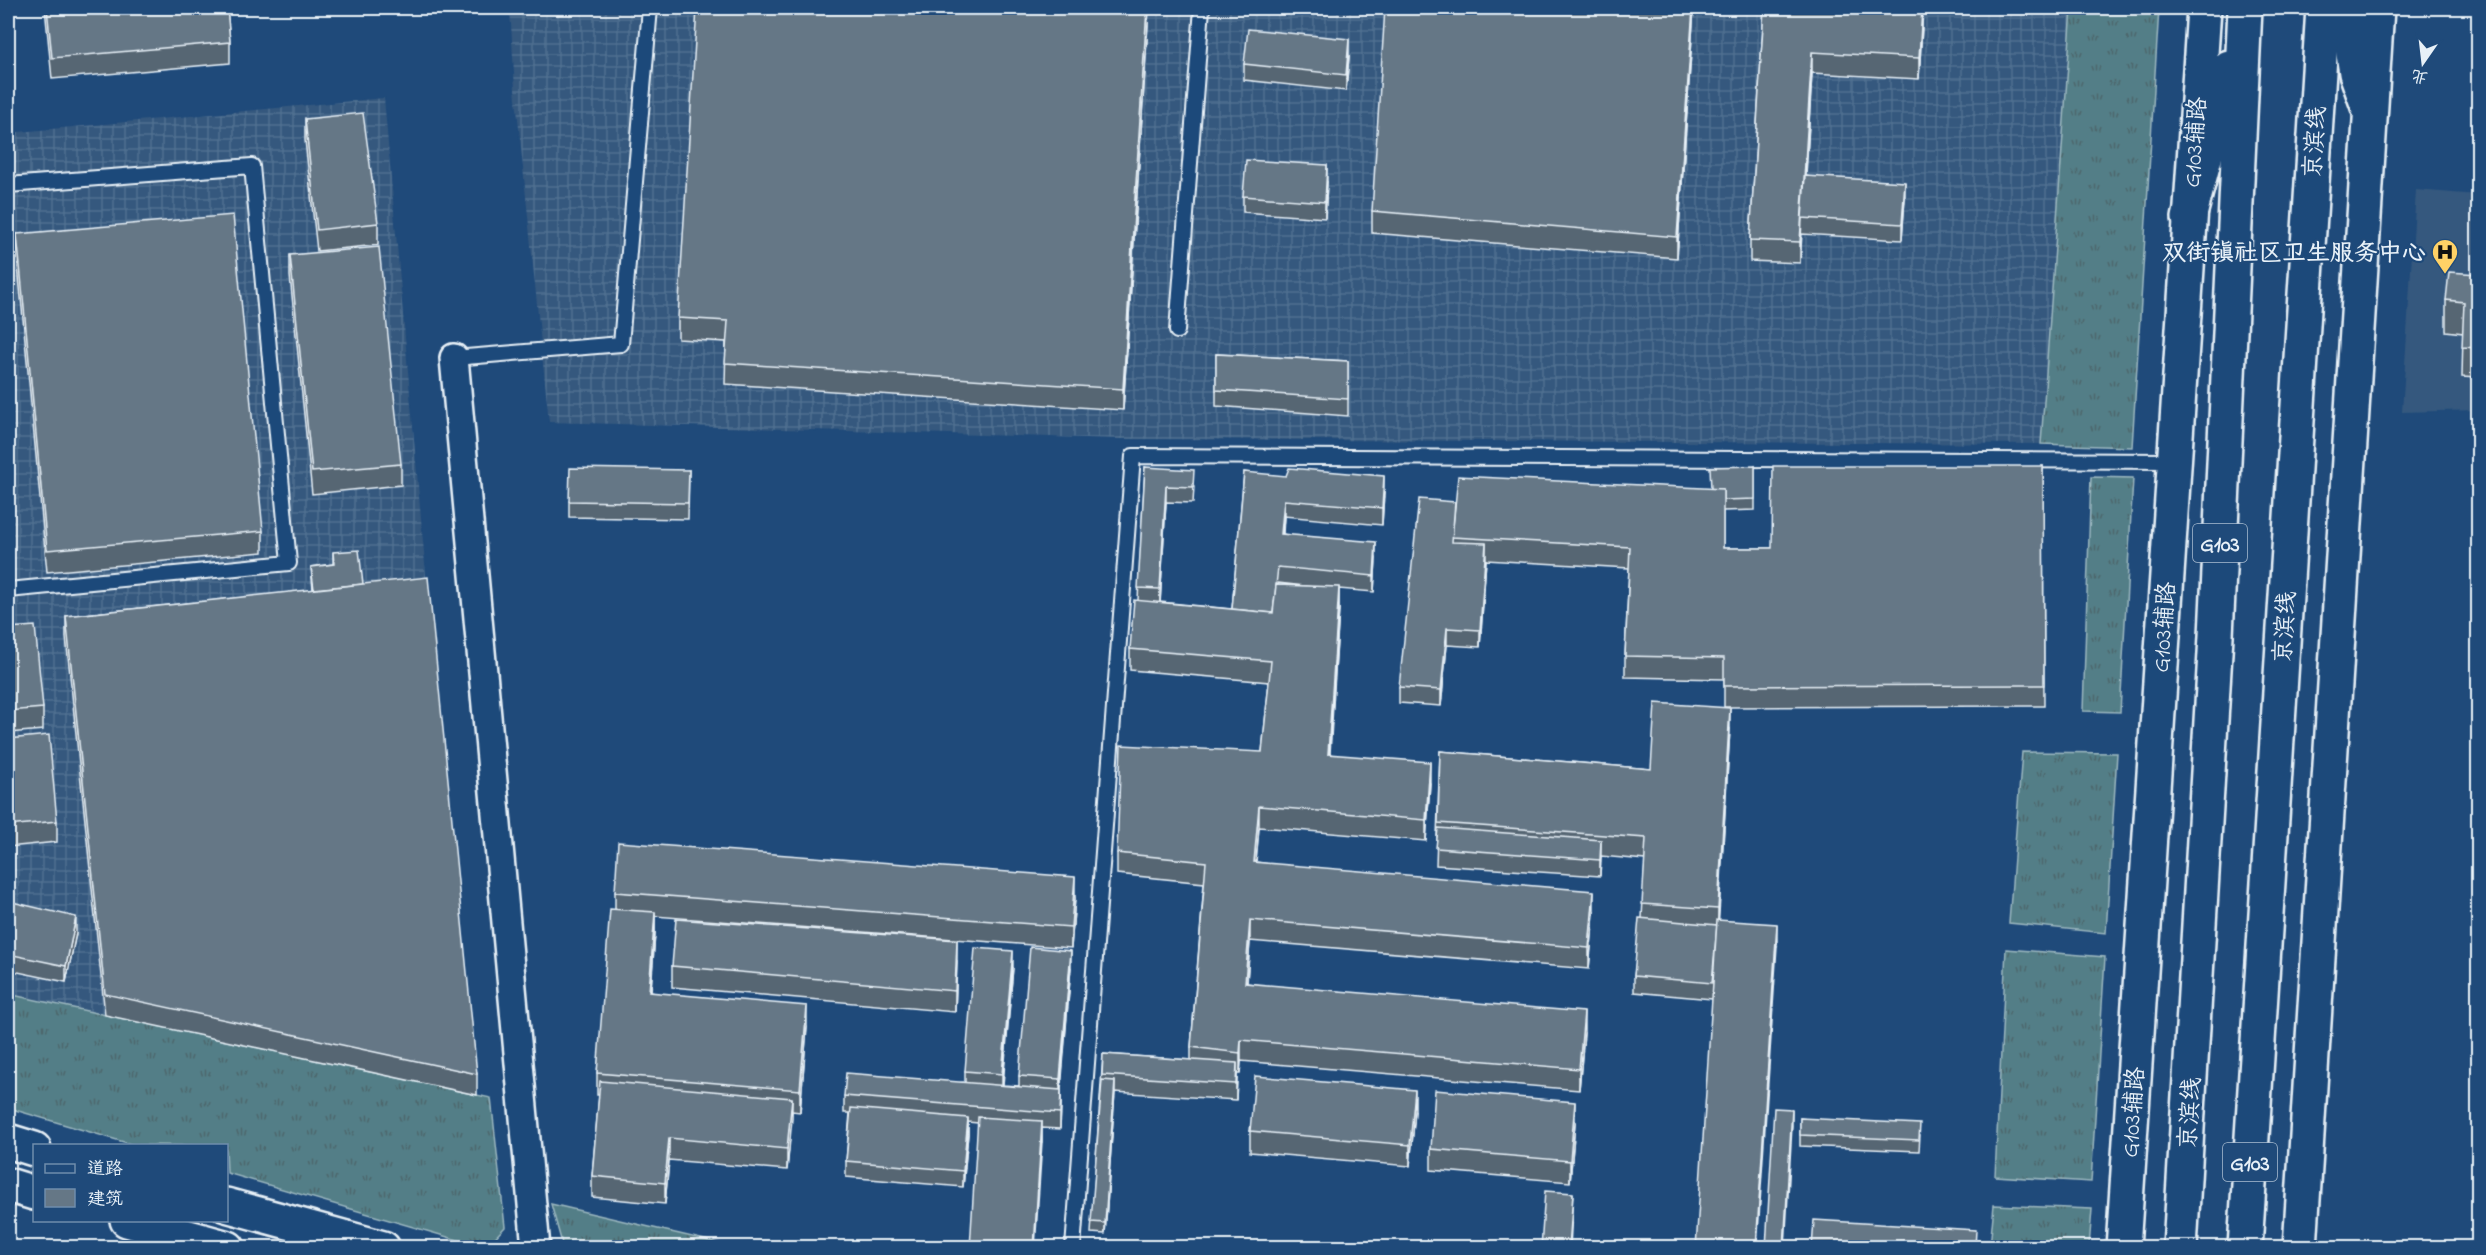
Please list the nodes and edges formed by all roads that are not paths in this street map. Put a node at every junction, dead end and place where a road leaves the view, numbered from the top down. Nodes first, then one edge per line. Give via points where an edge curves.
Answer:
1 (650, 8) edge
2 (1202, 8) edge
3 (2204, 8) edge
4 (2245, 8) edge
5 (2323, 8) edge
6 (2346, 8) edge
7 (2377, 8) edge
8 (2370, 112) junction
9 (8, 185) edge
10 (2189, 218) junction
11 (1177, 331) dead end
12 (454, 358) joint
13 (2173, 462) junction
14 (8, 590) edge
15 (8, 1141) edge
16 (33, 1149) edge
17 (8, 1185) edge
18 (33, 1193) edge
19 (228, 1206) edge
20 (131, 1222) edge
21 (228, 1248) edge
22 (382, 1248) edge
23 (536, 1248) edge
24 (1073, 1248) edge
25 (2123, 1248) edge
26 (2180, 1248) edge
27 (2245, 1248) edge
28 (2300, 1248) edge

1 - 12 lane via 621,344
2 - 11 lane
3 - 10 main road, G103辅路
4 - 10 main road
4 - 26 main road, 京滨线 / G103 via 2217,624
5 - 27 main road, 京滨线 / G103
6 - 8 main road via 2356,73
7 - 8 main road
8 - 28 main road
9 - 14 lane via 252,166 289,563
10 - 13 main road, G103辅路
12 - 23 street
13 - 24 lane via 1133,456
13 - 25 main road, G103辅路
15 - 16 main road
17 - 18 main road
19 - 22 main road
20 - 21 main road

